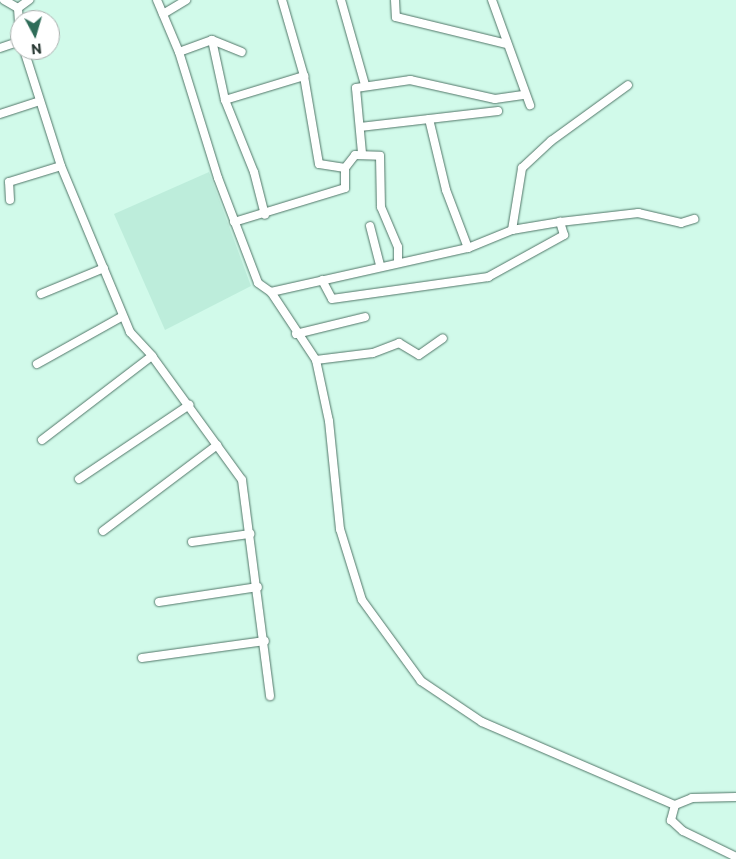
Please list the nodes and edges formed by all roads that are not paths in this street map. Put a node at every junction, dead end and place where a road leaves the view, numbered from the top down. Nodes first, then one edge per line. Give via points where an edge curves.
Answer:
1 (4, 0) edge
2 (29, 0) edge
3 (157, 0) edge
4 (186, 0) edge
5 (282, 0) edge
6 (341, 0) edge
7 (395, 0) edge
8 (492, 0) edge
9 (18, 8) joint
10 (163, 14) junction
11 (212, 40) junction
12 (507, 44) junction
13 (179, 52) junction
14 (242, 52) dead end
15 (27, 60) edge
16 (304, 76) junction
17 (366, 85) junction
18 (628, 85) dead end
19 (525, 95) junction
20 (225, 100) junction
21 (40, 101) junction
22 (530, 105) dead end
23 (498, 111) dead end
24 (0, 114) edge
25 (430, 119) junction
26 (360, 127) junction
27 (362, 153) junction
28 (61, 166) junction
29 (345, 168) junction
30 (10, 200) dead end
31 (265, 214) junction
32 (694, 219) dead end
33 (234, 222) junction
34 (560, 222) junction
35 (370, 226) dead end
36 (512, 230) junction
37 (468, 248) junction
38 (398, 261) junction
39 (380, 265) junction
40 (104, 268) junction
41 (322, 280) junction
42 (271, 292) junction
43 (40, 294) dead end
44 (123, 316) junction
45 (365, 317) dead end
46 (296, 334) junction
47 (443, 338) dead end
48 (152, 356) junction
49 (316, 360) junction
50 (37, 364) dead end
51 (189, 405) junction
52 (42, 440) dead end
53 (218, 445) junction
54 (79, 479) dead end
55 (103, 531) dead end
56 (250, 534) junction
57 (192, 542) dead end
58 (258, 586) junction
59 (159, 602) dead end
60 (264, 641) junction
61 (142, 658) dead end
62 (270, 696) dead end
63 (736, 797) edge
64 (675, 806) junction
65 (736, 857) edge

1 - 9 street
2 - 9 street
3 - 10 street
4 - 10 street
5 - 16 street
6 - 17 street
7 - 12 street via 396,17
8 - 12 street
10 - 13 street
11 - 13 street
11 - 14 street
11 - 20 street
12 - 19 street
13 - 33 street via 193,108
15 - 21 street
16 - 20 street
16 - 29 street via 318,164
17 - 19 street via 410,80 495,99
17 - 26 street via 354,91
18 - 36 street via 551,140 522,168
19 - 22 street
20 - 31 street via 254,172
21 - 24 street
21 - 28 street
23 - 25 street
25 - 26 street
25 - 37 street via 446,190
26 - 27 street
27 - 29 street via 355,155
27 - 38 street via 381,158 381,207 398,247
28 - 30 street via 9,182
28 - 40 street
29 - 31 street via 345,188
31 - 33 street
32 - 34 street via 681,223 638,214
33 - 42 street via 258,283
34 - 36 street
34 - 41 street via 564,235 488,277 332,299
35 - 39 street
36 - 37 street
37 - 38 street
38 - 39 street
39 - 41 street
40 - 43 street
40 - 44 street
41 - 42 street
42 - 46 street
44 - 48 street via 130,332
44 - 50 street
45 - 46 street
46 - 49 street
47 - 49 street via 417,355 400,343 373,354
48 - 51 street
48 - 52 street
49 - 64 street via 329,421 340,529 362,600 421,681 482,722
51 - 53 street
51 - 54 street
53 - 55 street
53 - 56 street via 242,480
56 - 57 street
56 - 58 street
58 - 59 street
58 - 60 street
60 - 61 street
60 - 62 street
63 - 64 street via 692,798
64 - 65 street via 671,820 683,831

